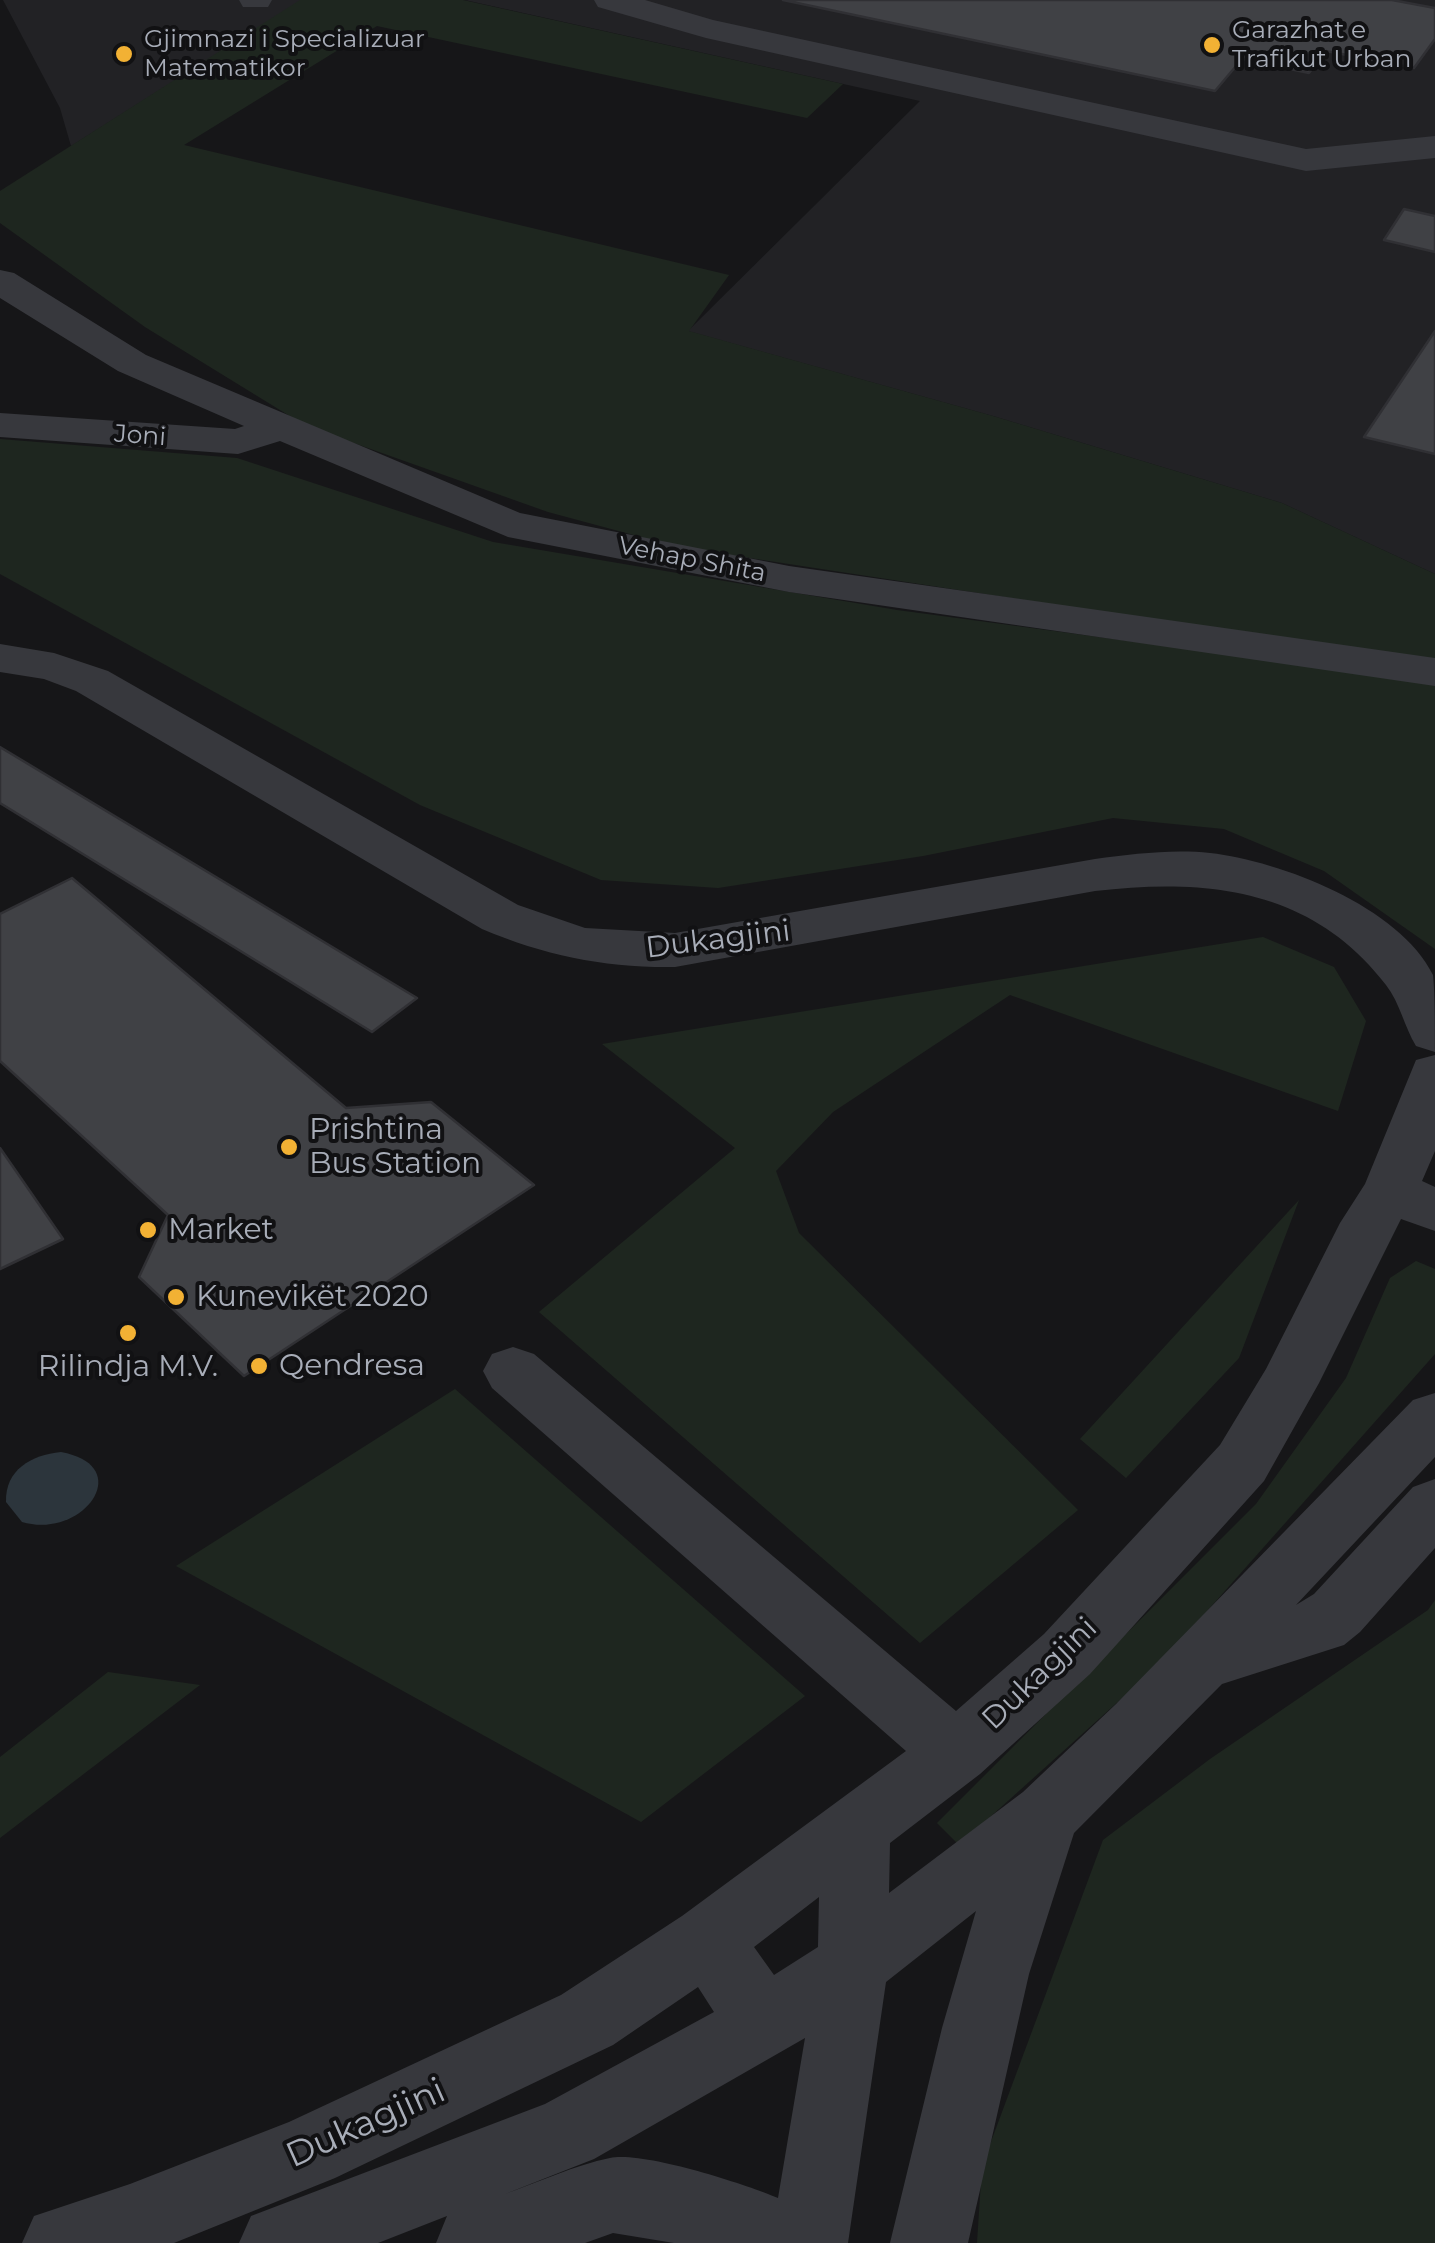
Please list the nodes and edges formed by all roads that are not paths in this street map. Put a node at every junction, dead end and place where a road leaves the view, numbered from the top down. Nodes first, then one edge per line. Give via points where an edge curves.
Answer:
1 (610, 0) edge
2 (1435, 148) edge
3 (0, 281) edge
4 (0, 425) edge
5 (278, 428) junction
6 (0, 658) edge
7 (1435, 672) edge
8 (1435, 1033) edge
9 (1435, 1074) edge
10 (1412, 1200) edge
11 (513, 1372) dead end
12 (1435, 1418) edge
13 (1435, 1506) edge
14 (1198, 1662) junction
15 (956, 1754) junction
16 (1047, 1814) junction
17 (855, 1830) junction
18 (707, 1940) junction
19 (852, 1964) junction
20 (764, 2022) junction
21 (692, 2224) edge
22 (61, 2243) edge
23 (278, 2243) edge
24 (475, 2243) edge
25 (776, 2243) edge
26 (809, 2243) edge
27 (929, 2243) edge

1 - 2 street via 706,28 1306,160
3 - 5 street, Vehap Shita via 132,363
4 - 5 street, Joni via 238,442
5 - 7 street, Vehap Shita via 508,524 789,579
6 - 8 street, Dukagjini via 92,680 550,940 609,950 674,950 1095,875 1163,868 1223,872 1283,887 1370,936 1428,1007
9 - 10 street, Dukagjini
10 - 15 street, Dukagjini via 1369,1223 1242,1463 1067,1654
11 - 15 street
12 - 14 street
13 - 14 street via 1320,1625
14 - 16 street
15 - 17 street, Dukagjini
16 - 19 street
16 - 27 street via 984,1998
17 - 18 street, Dukagjini
17 - 19 street
18 - 20 street
18 - 22 street, Dukagjini via 587,2020 344,2136
19 - 20 street
19 - 26 street
20 - 23 street via 566,2133
21 - 24 street via 613,2195
21 - 25 street via 750,2225

